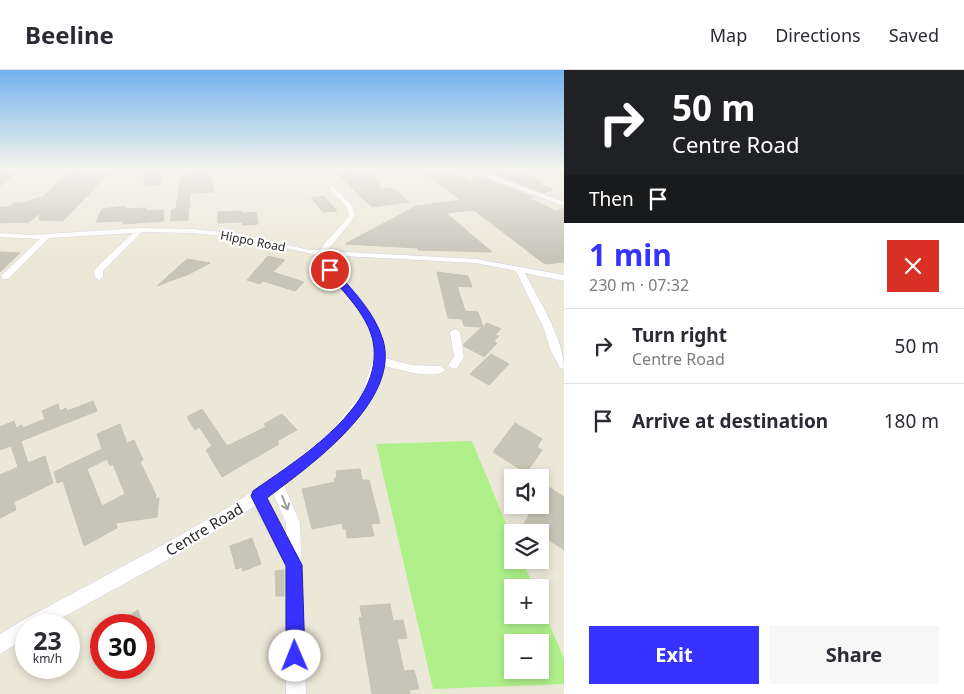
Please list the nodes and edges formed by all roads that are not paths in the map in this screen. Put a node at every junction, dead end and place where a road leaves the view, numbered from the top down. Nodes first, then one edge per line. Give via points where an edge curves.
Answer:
1 (342, 198) edge
2 (548, 198) edge
3 (564, 204) edge
4 (140, 230) junction
5 (0, 235) edge
6 (47, 236) junction
7 (322, 253) junction
8 (519, 269) junction
9 (5, 277) dead end
10 (99, 277) dead end
11 (564, 278) edge
12 (455, 332) dead end
13 (379, 361) junction
14 (453, 365) dead end
15 (564, 365) edge
16 (440, 370) dead end
17 (276, 484) junction
18 (258, 496) junction
19 (294, 565) junction
20 (51, 614) edge
21 (15, 635) edge
22 (0, 645) edge
23 (296, 694) edge

1 - 7 street via 352,214
2 - 3 street
4 - 6 street, Hippo Road
4 - 7 street, Hippo Road via 234,235
4 - 10 street via 100,269
5 - 6 street, Hippo Road
6 - 9 street
7 - 8 street, Hippo Road via 459,259
7 - 13 street, Centre Road via 322,262 355,299 371,323 378,340
8 - 11 street, Hippo Road
8 - 15 street
12 - 14 street via 459,357
13 - 16 street
13 - 17 street, Centre Road via 365,399 346,425
17 - 18 street, Centre Road
17 -> 19 street via 293,523
18 - 19 street
18 - 20 street, Centre Road via 195,536
19 - 23 street
21 - 22 street

